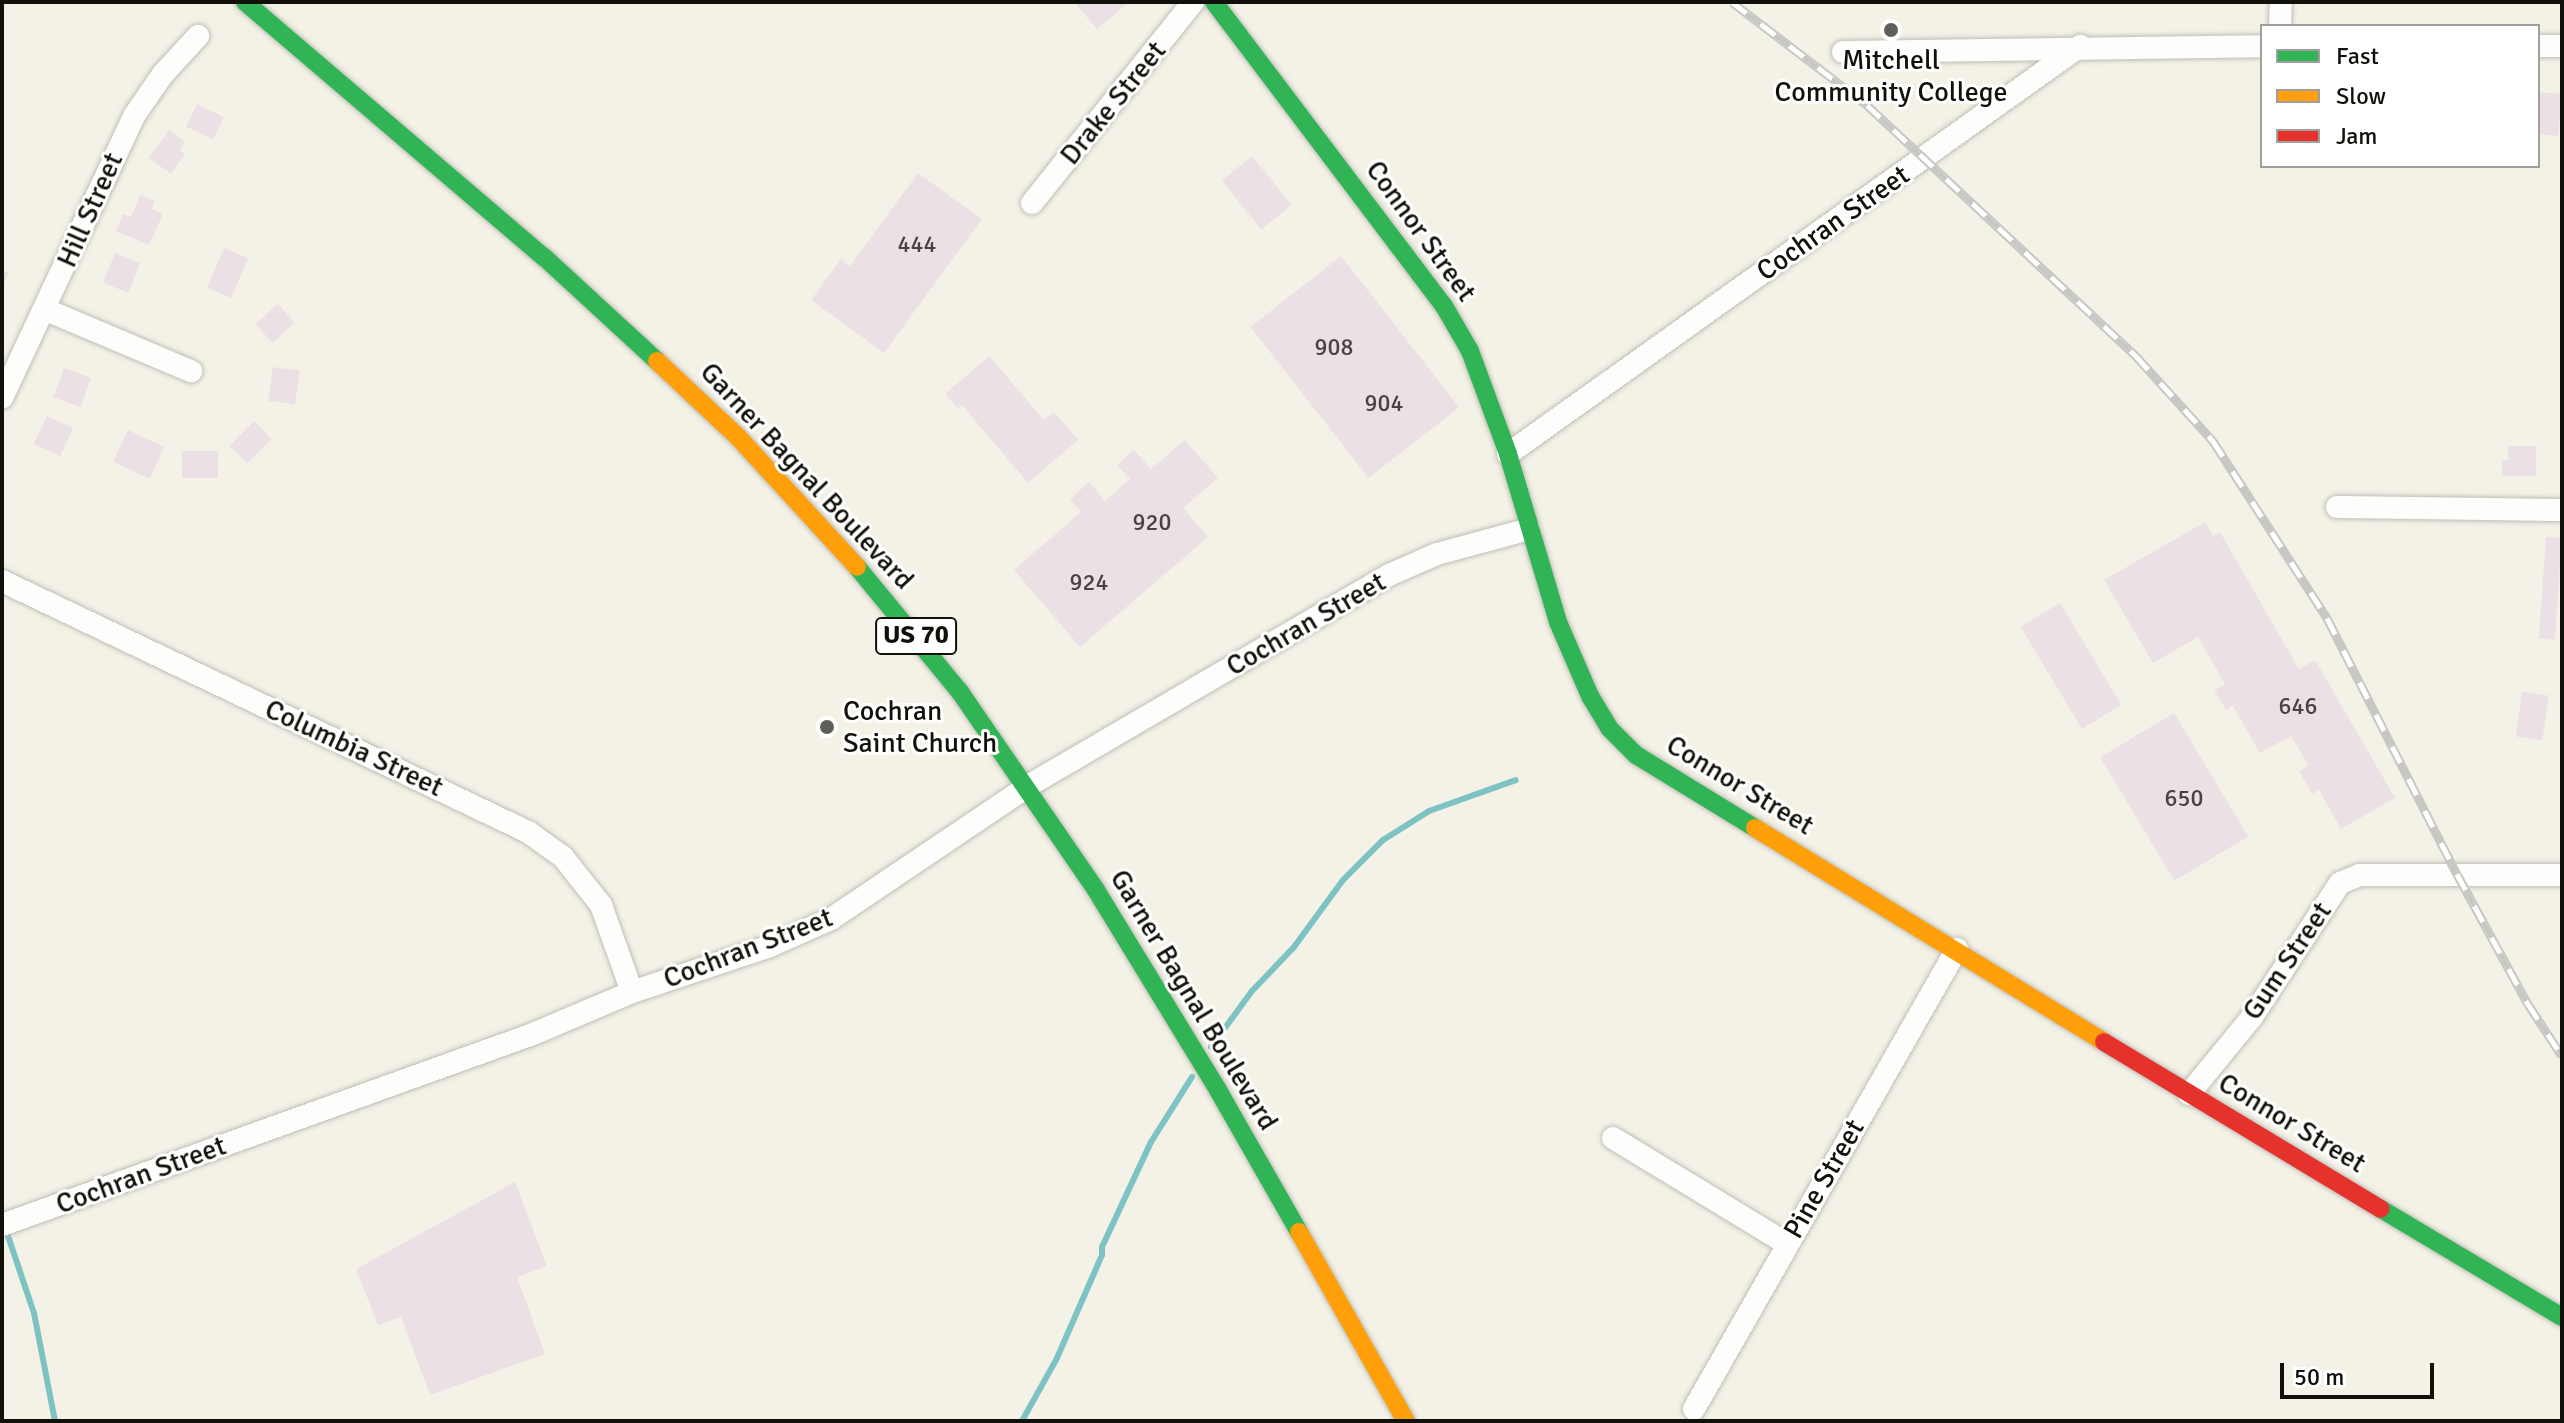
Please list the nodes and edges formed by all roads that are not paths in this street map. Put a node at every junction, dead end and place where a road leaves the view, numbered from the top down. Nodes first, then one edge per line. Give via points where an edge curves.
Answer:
1 (245, 2) edge
2 (1193, 2) edge
3 (1214, 2) edge
4 (2281, 2) edge
5 (2280, 24) edge
6 (198, 36) dead end
7 (2080, 46) junction
8 (2260, 46) edge
9 (2540, 46) edge
10 (2562, 46) edge
11 (1843, 52) dead end
12 (1032, 203) dead end
13 (44, 309) junction
14 (191, 371) dead end
15 (2, 398) edge
16 (1508, 454) junction
17 (2337, 507) dead end
18 (2562, 510) edge
19 (1529, 529) junction
20 (2, 581) edge
21 (1028, 786) junction
22 (2562, 875) edge
23 (1957, 949) junction
24 (632, 992) junction
25 (2189, 1094) junction
26 (1613, 1138) dead end
27 (2, 1225) edge
28 (1787, 1244) junction
29 (2562, 1317) edge
30 (1694, 1409) dead end
31 (1406, 1421) edge

1 - 21 main road, Garner Bagnal Boulevard / US 70 via 544,257 738,437 888,600
2 - 12 street, Drake Street
3 - 16 main road, Connor Street via 1444,306 1470,351
4 - 5 street
6 - 13 street, Hill Street via 134,116
7 - 8 street
7 - 11 street
7 - 16 street, Cochran Street
9 - 10 street
13 - 14 street
13 - 15 street, Hill Street
16 - 19 main road, Connor Street
17 - 18 street
19 - 21 street, Cochran Street via 1437,554 1389,575
19 - 23 main road, Connor Street via 1558,622 1590,696 1609,728 1636,755
20 - 24 street, Columbia Street via 528,832 563,857 601,905
21 - 24 street, Cochran Street via 831,919 770,946
21 - 31 main road, Garner Bagnal Boulevard / US 70 via 1218,1090
22 - 25 street, Gum Street via 2360,875 2340,883 2252,1017
23 - 25 main road, Connor Street
23 - 28 street, Pine Street
24 - 27 street, Cochran Street via 533,1034
25 - 29 main road, Connor Street
26 - 28 street
28 - 30 street, Pine Street

